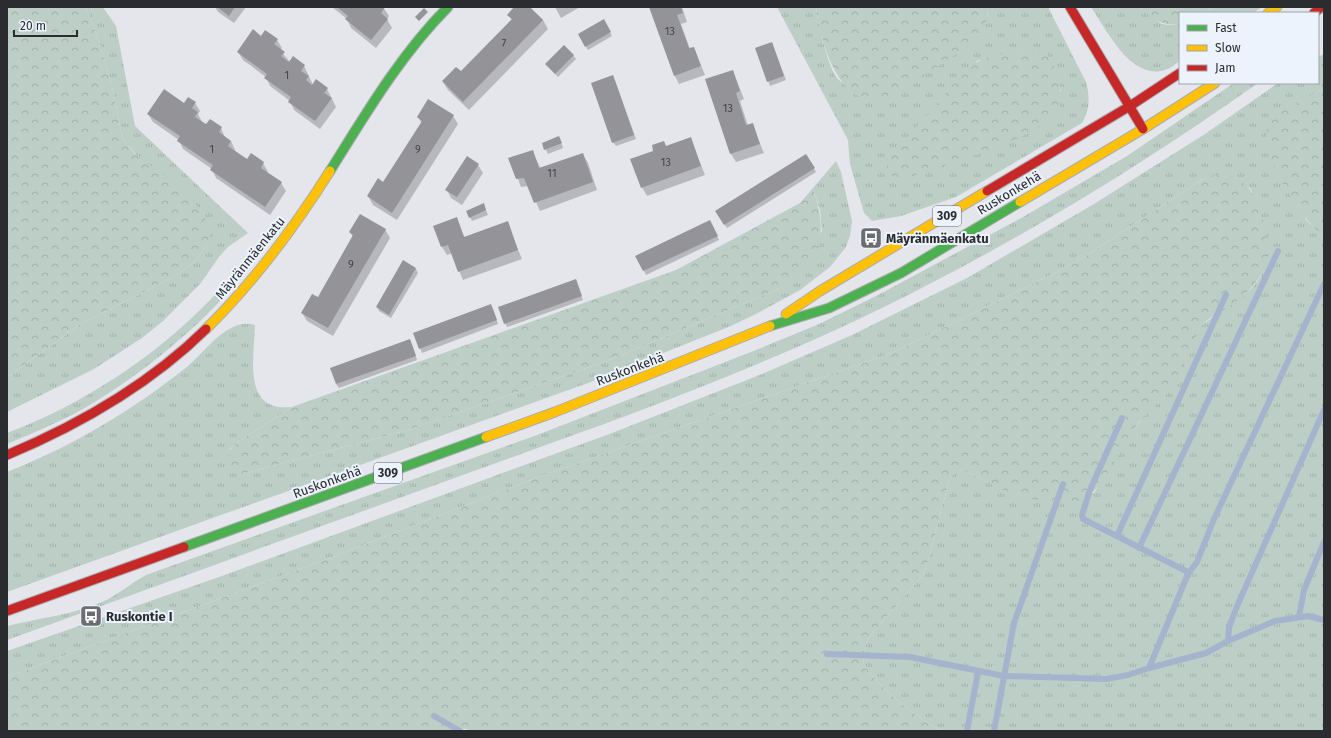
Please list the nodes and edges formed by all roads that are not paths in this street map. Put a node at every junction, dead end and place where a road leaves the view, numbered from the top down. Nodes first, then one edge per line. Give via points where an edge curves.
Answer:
1 (448, 7) edge
2 (1070, 7) edge
3 (1179, 74) edge
4 (1213, 84) edge
5 (1130, 106) junction
6 (1143, 129) junction
7 (765, 328) junction
8 (7, 455) edge
9 (7, 611) edge

1 - 8 main road, Mäyränmäenkatu via 433,20 392,76 287,236 239,296 211,325 130,391 80,422 28,448
2 - 5 main road
3 - 5 main road, Ruskonkehä / 309
4 - 6 main road, Ruskonkehä / 309
5 - 6 main road
5 - 7 main road, Ruskonkehä / 309 via 820,291
6 - 7 main road, Ruskonkehä / 309 via 901,274 829,308
7 - 9 main road, Ruskonkehä / 309 via 556,412

